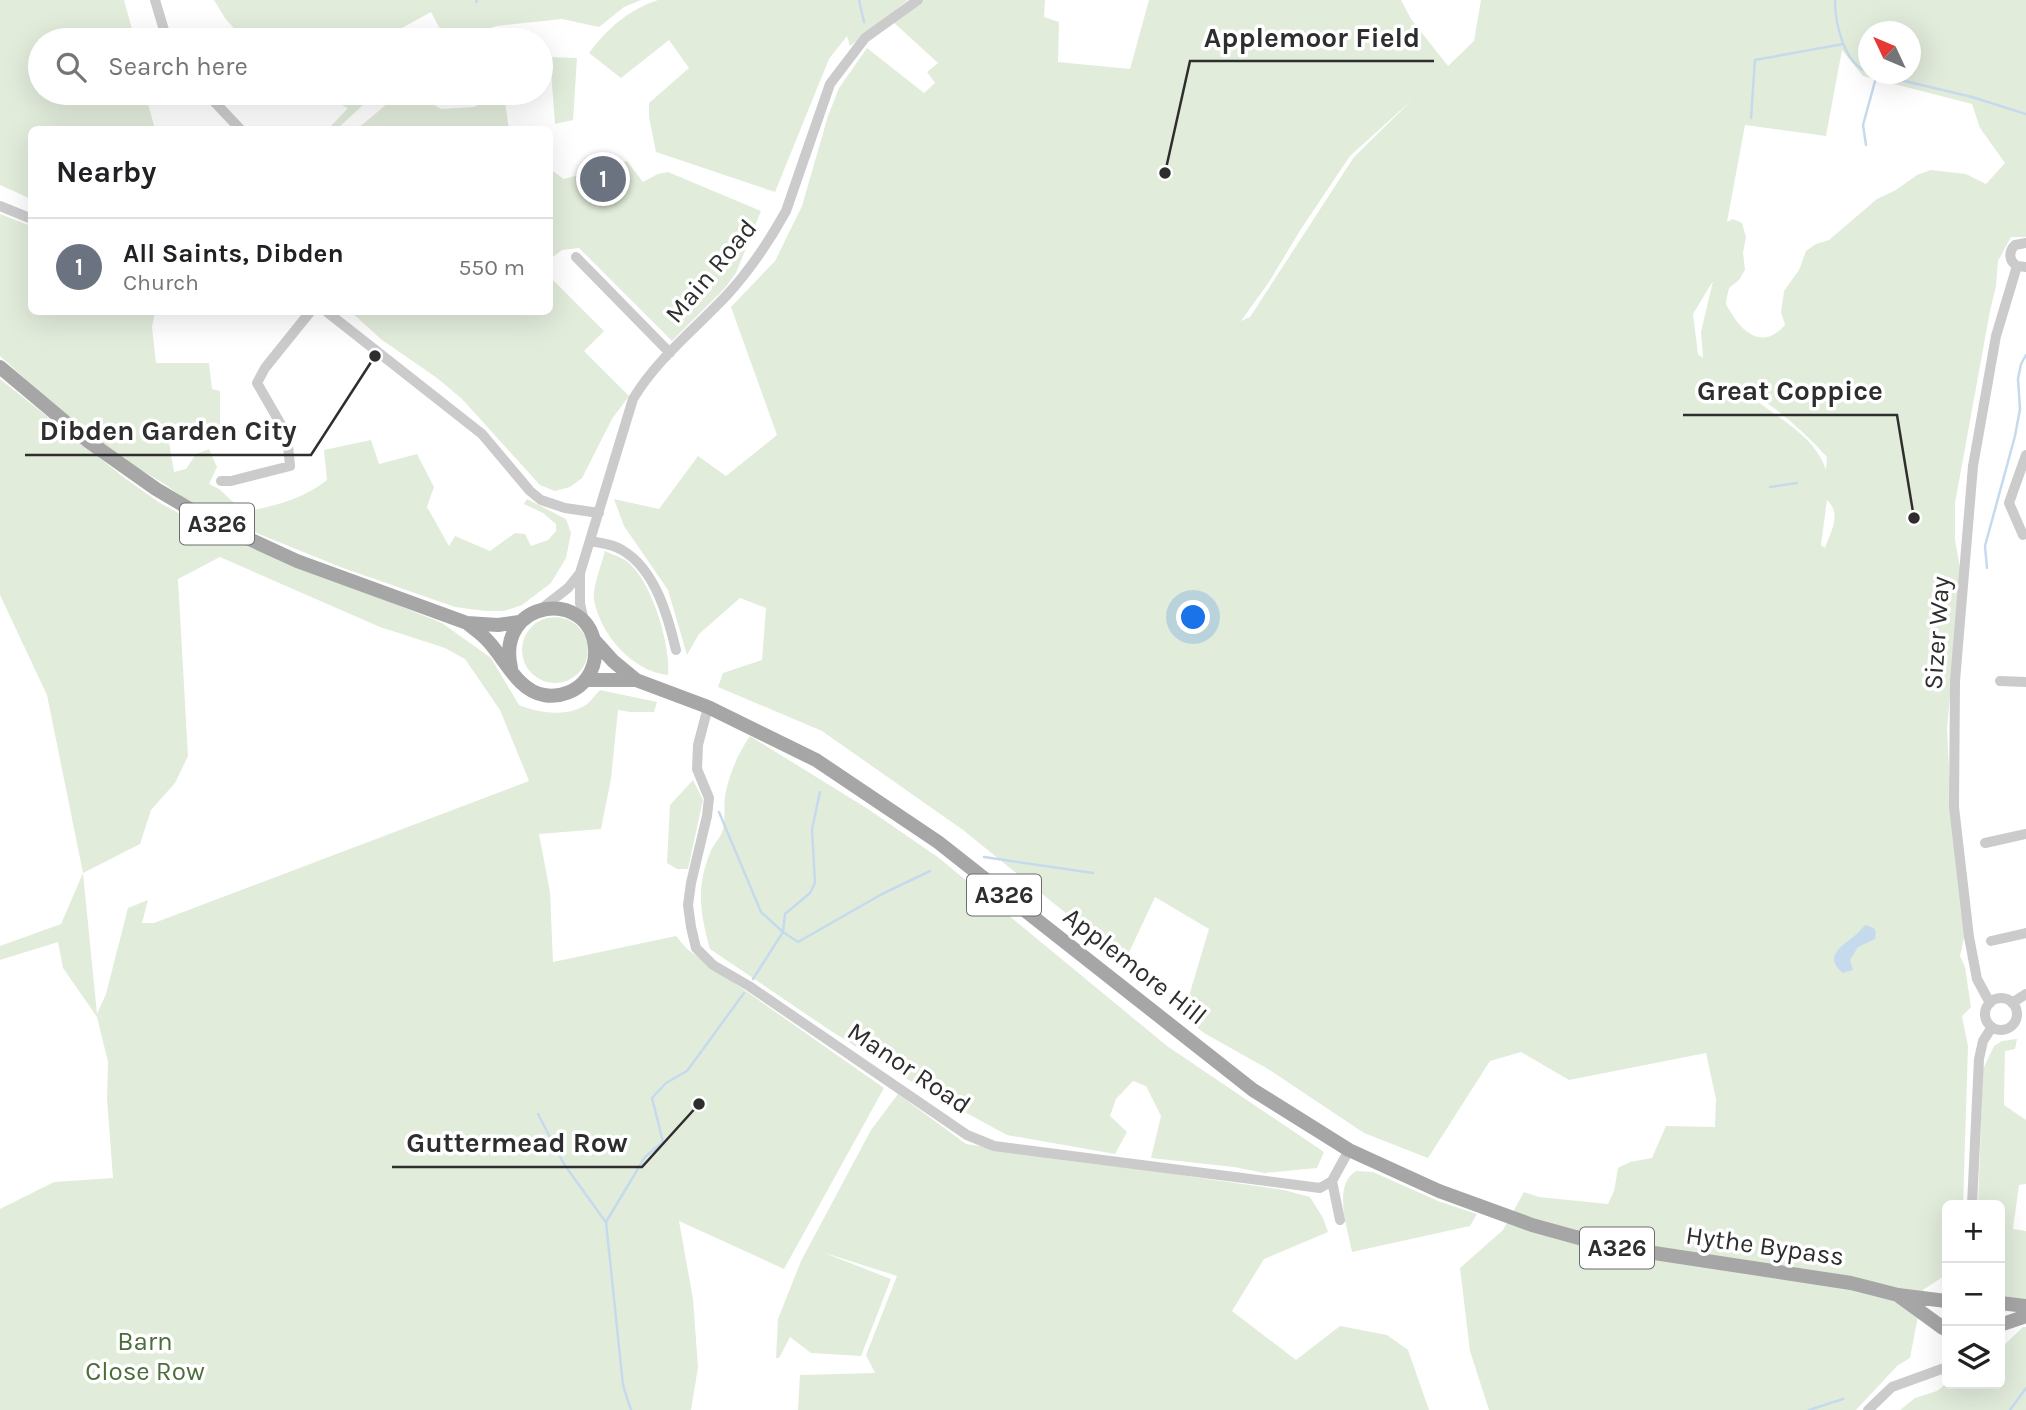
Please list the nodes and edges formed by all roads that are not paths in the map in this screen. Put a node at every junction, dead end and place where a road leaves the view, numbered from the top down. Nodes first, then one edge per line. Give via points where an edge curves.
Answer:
1 (155, 0) edge
2 (918, 0) edge
3 (163, 28) edge
4 (217, 105) edge
5 (237, 126) edge
6 (0, 206) edge
7 (28, 217) edge
8 (2026, 243) edge
9 (576, 257) dead end
10 (2021, 267) edge
11 (308, 315) edge
12 (331, 315) edge
13 (670, 353) junction
14 (0, 368) edge
15 (2026, 454) edge
16 (221, 481) dead end
17 (599, 513) junction
18 (2023, 535) dead end
19 (590, 541) junction
20 (580, 573) junction
21 (541, 609) junction
22 (584, 621) junction
23 (519, 622) junction
24 (467, 623) junction
25 (595, 641) junction
26 (676, 650) dead end
27 (511, 668) junction
28 (586, 680) junction
29 (636, 680) junction
30 (2000, 681) dead end
31 (2026, 682) edge
32 (708, 707) junction
33 (2026, 834) edge
34 (1985, 843) dead end
35 (2026, 933) edge
36 (1991, 941) dead end
37 (2026, 994) edge
38 (1990, 1003) junction
39 (2012, 1003) junction
40 (1992, 1027) junction
41 (1349, 1150) junction
42 (1332, 1181) junction
43 (1972, 1200) edge
44 (1340, 1220) dead end
45 (1898, 1295) junction
46 (1942, 1299) edge
47 (2005, 1304) edge
48 (2026, 1306) edge
49 (2026, 1316) edge
50 (2005, 1323) edge
51 (1942, 1330) edge
52 (1942, 1369) edge
53 (1868, 1410) edge

1 - 3 street
2 - 13 street, Main Road via 865,38 830,85 776,230 729,292
4 - 5 street
6 - 7 street
8 - 10 street, Sizer Way via 2010,251 2012,262
9 - 13 street
10 - 38 street, Sizer Way via 1996,336 1973,466 1955,681 1954,807 1969,937 1977,979
11 - 16 street via 257,383 286,435 290,466
12 - 17 street via 482,434 530,491 552,505
13 - 17 street, Main Road via 647,376 633,399
14 - 24 main road, A326 via 88,441 210,521 297,561
15 - 18 street via 2009,503
17 - 19 street, Main Road
19 - 20 street, Main Road
19 - 26 street via 611,545 635,559 669,619
20 - 21 street, Main Road
20 - 22 street, Main Road
21 - 22 main road via 564,609
21 - 23 main road
22 - 25 main road
23 - 24 main road, A326
23 - 27 main road via 509,644
24 - 27 main road, A326
25 - 28 main road via 594,662
25 - 29 main road, Applemore Hill / A326
27 - 28 main road via 524,685 544,695 574,690
28 - 29 main road, Applemore Hill / A326
29 - 32 main road, Applemore Hill / A326
30 - 31 street
32 - 41 main road, Applemore Hill / A326 via 816,760 938,842 1253,1090
32 - 42 street, Manor Road via 697,769 709,799 688,905 696,948 713,965 967,1135 994,1146 1320,1188
33 - 34 street
35 - 36 street
37 - 39 street
38 - 39 street via 1998,998
38 - 40 street via 1986,1018
39 - 40 street via 2017,1011 2014,1024 2001,1030
40 - 43 street via 1979,1059
41 - 42 street
41 - 45 main road, Hythe Bypass / A326 via 1439,1191 1608,1247 1850,1283
42 - 44 street
45 - 46 main road, Hythe Bypass / A326
45 - 51 main road, Hythe Bypass / A326
47 - 48 main road
49 - 50 main road
52 - 53 street via 1892,1387

